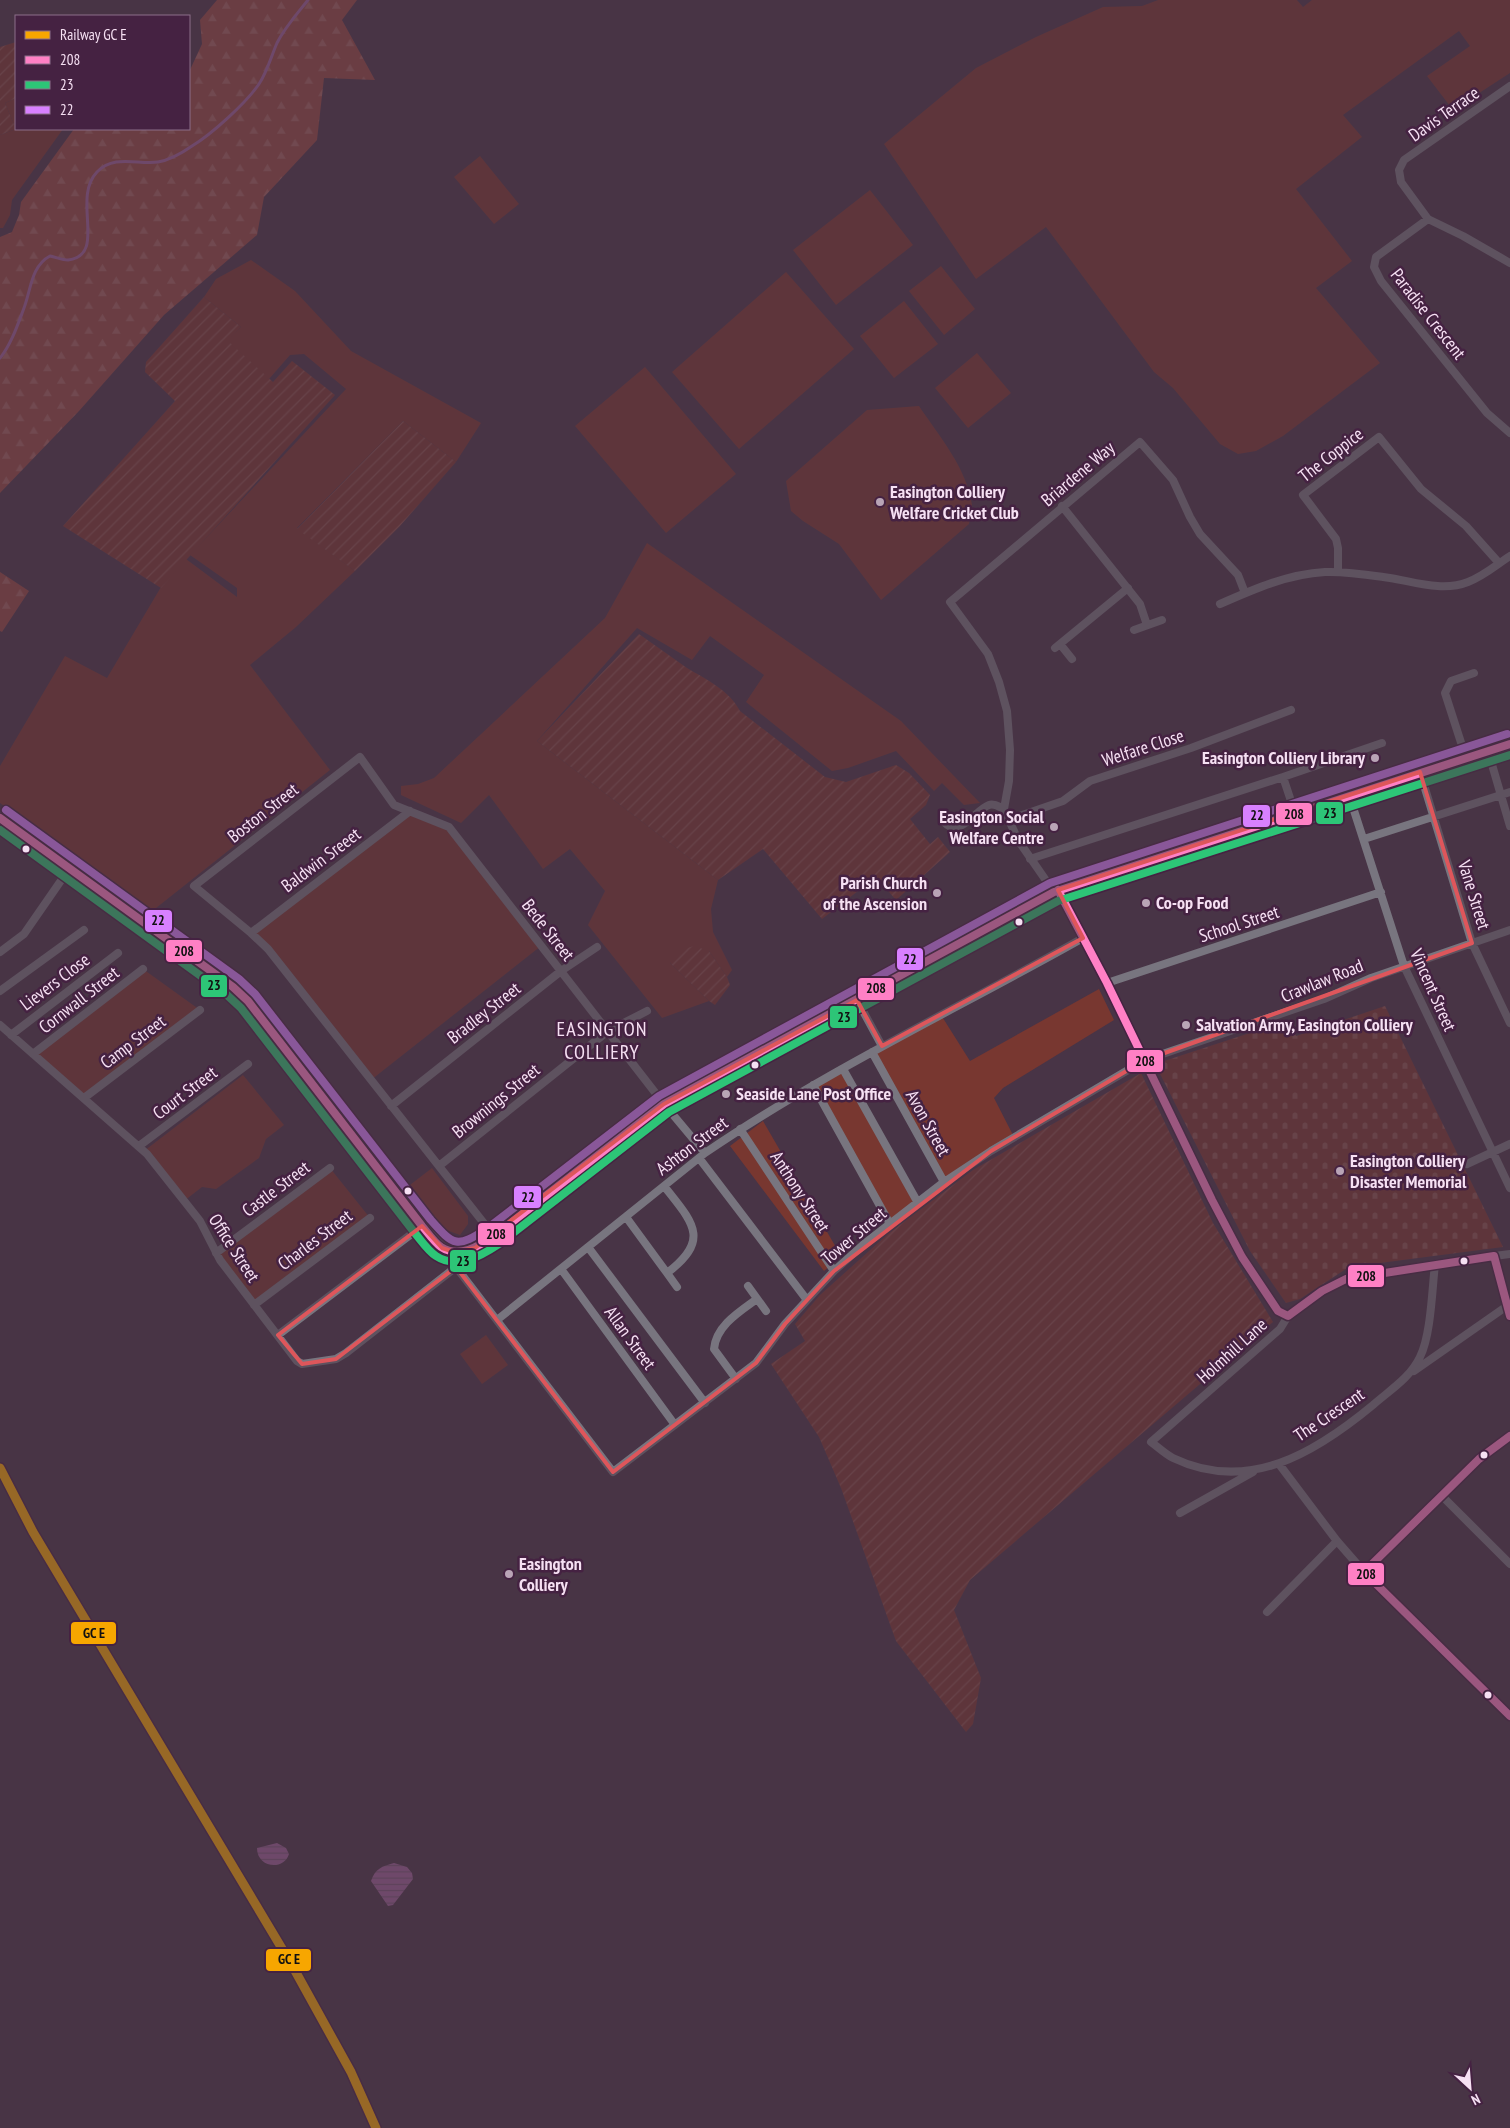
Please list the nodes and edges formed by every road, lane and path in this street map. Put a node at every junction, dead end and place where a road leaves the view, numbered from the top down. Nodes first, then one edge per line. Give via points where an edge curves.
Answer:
1 (1510, 86) edge
2 (1428, 219) junction
3 (1510, 252) edge
4 (1507, 262) edge
5 (1510, 433) edge
6 (1062, 506) junction
7 (1510, 556) edge
8 (1499, 563) junction
9 (1338, 572) junction
10 (1128, 588) junction
11 (1245, 593) junction
12 (1220, 604) dead end
13 (1162, 620) dead end
14 (1147, 625) junction
15 (1134, 630) dead end
16 (1072, 659) dead end
17 (1474, 673) dead end
18 (1291, 710) dead end
19 (1382, 743) dead end
20 (1510, 744) edge
21 (1488, 751) junction
22 (1466, 758) junction
23 (350, 764) joint
24 (1420, 772) junction
25 (1283, 777) junction
26 (1510, 792) edge
27 (1350, 795) junction
28 (1500, 795) junction
29 (1004, 809) junction
30 (410, 811) junction
31 (1295, 813) junction
32 (1434, 817) junction
33 (0, 818) edge
34 (1008, 820) junction
35 (944, 822) dead end
36 (1510, 826) edge
37 (1364, 839) junction
38 (1030, 859) junction
39 (69, 869) junction
40 (1056, 891) junction
41 (1381, 892) junction
42 (84, 930) dead end
43 (1510, 930) edge
44 (251, 933) junction
45 (1082, 938) junction
46 (1472, 943) junction
47 (597, 947) dead end
48 (0, 952) edge
49 (118, 953) dead end
50 (1404, 966) junction
51 (143, 969) dead end
52 (561, 971) junction
53 (1107, 984) junction
54 (0, 990) edge
55 (857, 1000) junction
56 (200, 1010) dead end
57 (647, 1011) dead end
58 (1510, 1023) edge
59 (0, 1025) edge
60 (608, 1031) junction
61 (10, 1035) junction
62 (882, 1046) junction
63 (872, 1052) junction
64 (33, 1054) junction
65 (1145, 1060) junction
66 (248, 1064) dead end
67 (843, 1069) junction
68 (813, 1085) junction
69 (84, 1098) junction
70 (664, 1104) junction
71 (391, 1106) junction
72 (740, 1128) junction
73 (1510, 1144) edge
74 (139, 1146) junction
75 (1493, 1152) junction
76 (702, 1155) junction
77 (1467, 1164) dead end
78 (439, 1166) junction
79 (330, 1168) dead end
80 (944, 1182) junction
81 (664, 1186) junction
82 (1510, 1188) edge
83 (918, 1203) junction
84 (626, 1217) junction
85 (370, 1218) dead end
86 (890, 1224) junction
87 (422, 1226) junction
88 (494, 1236) junction
89 (588, 1247) junction
90 (454, 1252) junction
91 (216, 1253) junction
92 (1510, 1254) edge
93 (1494, 1256) junction
94 (1435, 1264) junction
95 (456, 1267) junction
96 (561, 1269) junction
97 (834, 1271) junction
98 (667, 1273) junction
99 (748, 1286) dead end
100 (677, 1287) dead end
101 (757, 1299) junction
102 (807, 1300) junction
103 (254, 1305) junction
104 (1507, 1306) junction
105 (766, 1311) dead end
106 (1288, 1316) junction
107 (1510, 1316) edge
108 (497, 1320) junction
109 (278, 1335) junction
110 (1410, 1373) junction
111 (736, 1379) junction
112 (705, 1403) junction
113 (675, 1425) junction
114 (1510, 1436) edge
115 (1151, 1442) joint
116 (1279, 1464) junction
117 (1254, 1471) junction
118 (1441, 1495) junction
119 (1180, 1513) dead end
120 (1337, 1541) junction
121 (1510, 1564) edge
122 (1364, 1572) junction
123 (1267, 1612) dead end
124 (1510, 1716) edge

1 - 2 street, Davis Terrace via 1404,160 1399,170 1401,182
2 - 4 street
2 - 5 street, Paradise Crescent via 1376,257 1374,267 1381,281 1487,413
3 - 4 street
6 - 10 street
6 - 11 street, Briardene Way via 1140,442 1173,480 1200,534 1238,575
6 - 29 street, Briardene Way via 950,602 988,654 1007,711 1010,750
7 - 8 street
8 - 9 street via 1482,576 1454,586 1437,587
8 - 9 street, The Coppice via 1466,526 1421,489 1379,438 1303,494 1336,539
9 - 11 street via 1295,576
10 - 14 street via 1140,604
10 - 16 street via 1057,646
11 - 12 street
13 - 14 street
14 - 15 street
17 - 22 street via 1451,681 1445,693
18 - 34 street, Welfare Close via 1192,748 1090,781 1063,801
19 - 25 street
20 - 21 main road
21 - 22 main road
21 - 28 street
22 - 24 main road
23 - 30 street, Bede Street via 360,757 394,805
23 - 44 street, Boston Street via 194,886
24 - 27 main road
24 - 32 street, Vane Street
25 - 31 street
25 - 38 street
26 - 28 street
27 - 31 main road
27 - 37 street, Vincent Street
28 - 32 street
28 - 36 street
29 - 34 street
29 - 35 street via 988,806 957,827 947,826
30 - 44 street, Baldwin Sreeet
30 - 52 street, Bede Street via 449,828
31 - 40 main road
32 - 37 street
32 - 46 street, Vane Street
33 - 39 main road
34 - 38 street
37 - 41 street, Vincent Street
38 - 40 street
39 - 48 street via 24,934
39 - 87 main road via 218,975 248,1001
40 - 45 street
40 - 55 main road
41 - 50 street, Vincent Street
41 - 53 street, School Street
42 - 54 street
43 - 46 street, Crawlaw Road
44 - 71 street via 268,949
45 - 53 street
45 - 62 street, Ashton Street
46 - 50 street, Crawlaw Road
46 - 58 street, Vane Street
47 - 52 street, Bradley Street
49 - 61 street, Lievers Close
50 - 65 street, Crawlaw Road via 1324,999
50 - 75 street, Vincent Street
51 - 64 street, Cornwall Street
52 - 60 street, Bede Street
52 - 71 street, Bradley Street
53 - 65 street
55 - 62 street
55 - 70 main road
56 - 69 street, Camp Street
57 - 60 street, Brownings Street
59 - 61 street, Office Street
60 - 70 street, Bede Street
60 - 78 street, Brownings Street
61 - 64 street, Office Street
62 - 63 street, Ashton Street
63 - 67 street, Ashton Street
63 - 80 street, Avon Street
64 - 69 street, Office Street
65 - 80 street, Tower Street via 990,1151
65 - 106 street via 1242,1257 1278,1311
66 - 74 street, Court Street
67 - 68 street, Ashton Street
67 - 83 street
68 - 72 street, Ashton Street
68 - 86 street
69 - 74 street, Office Street
70 - 76 street, Bede Street
70 - 88 main road
71 - 78 street
72 - 76 street, Ashton Street
72 - 97 street, Anthony Street
73 - 75 street
74 - 91 street, Office Street via 200,1221
75 - 77 street
75 - 82 street, Vincent Street
76 - 81 street, Ashton Street
76 - 102 street, Bede Street
78 - 88 street
79 - 91 street, Castle Street
80 - 83 street, Tower Street
81 - 84 street, Ashton Street
81 - 98 street via 688,1217 694,1241 687,1256
83 - 86 street, Tower Street
84 - 89 street, Ashton Street
84 - 98 street
85 - 103 street, Charles Street
86 - 97 street, Tower Street
87 - 90 main road via 442,1248
87 - 109 street
88 - 90 main road via 474,1248
89 - 96 street, Ashton Street
89 - 112 street
90 - 95 street
91 - 103 street, Office Street
92 - 93 street, Holmhill Lane
93 - 94 street, Holmhill Lane
93 - 104 street
94 - 106 street, Holmhill Lane via 1346,1279 1322,1291
94 - 110 street, The Crescent via 1426,1342
95 - 108 street
95 - 109 street, Office Street via 336,1359 302,1364
96 - 108 street, Ashton Street
96 - 113 street, Allan Street
97 - 102 street, Tower Street
98 - 100 street
99 - 101 street
101 - 105 street
101 - 111 street via 732,1317 715,1338 714,1349
102 - 111 street, Tower Street via 756,1363
103 - 109 street, Office Street
104 - 107 street
104 - 110 street
106 - 115 street, Holmhill Lane via 1280,1329
108 - 113 street, Tower Street via 613,1472
110 - 116 street, The Crescent via 1359,1416 1314,1446
111 - 112 street, Tower Street
112 - 113 street, Tower Street
114 - 118 street via 1479,1459
115 - 117 street, The Crescent via 1172,1457 1195,1466 1229,1473
116 - 117 street, The Crescent
116 - 120 street
117 - 119 street
118 - 121 street
118 - 122 street
120 - 122 street
120 - 123 street
122 - 124 street

